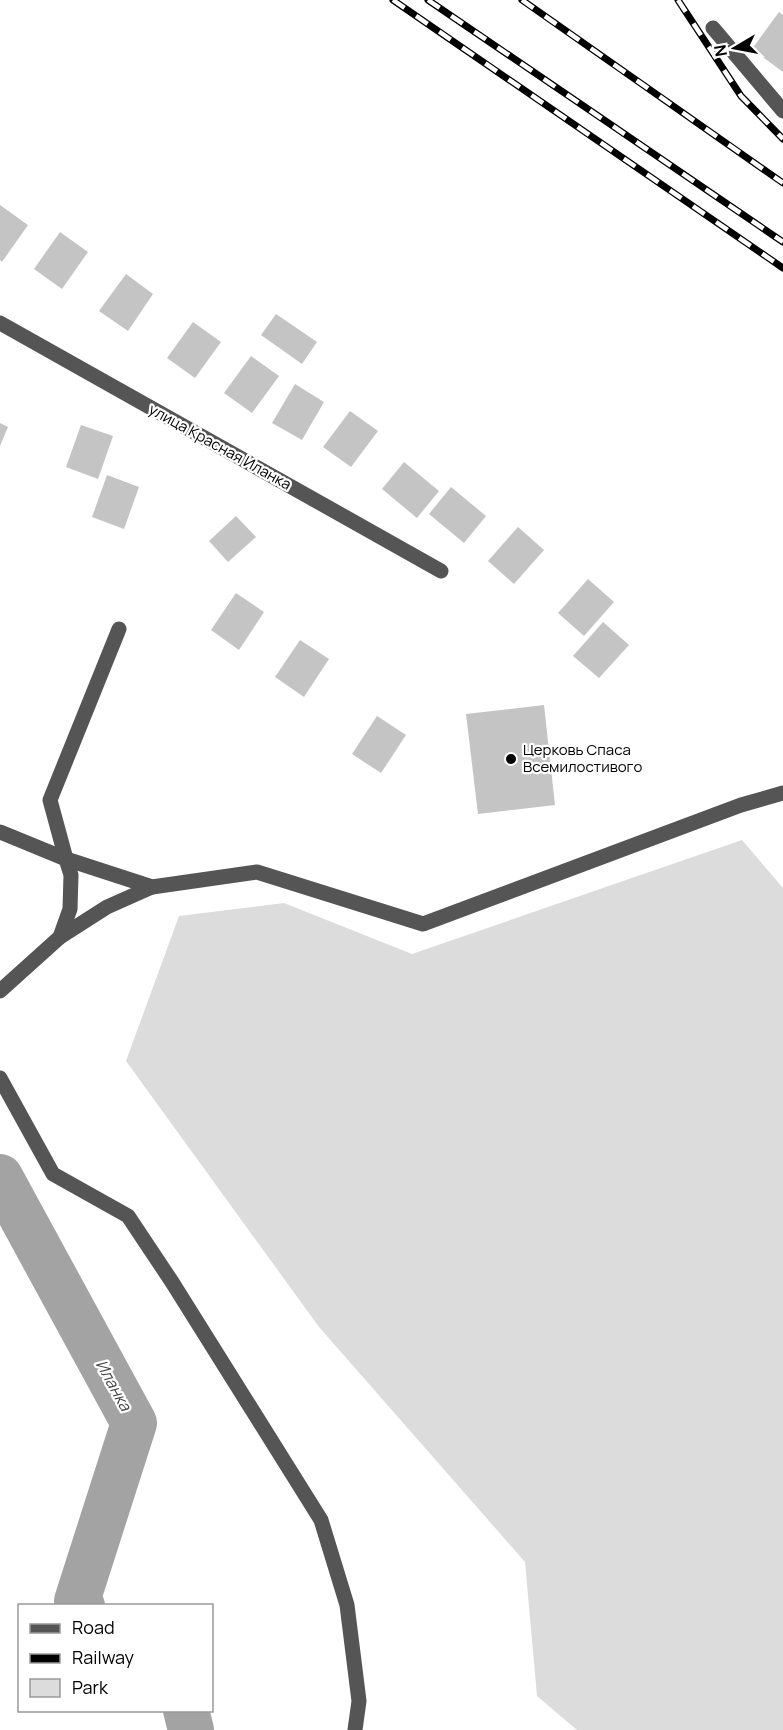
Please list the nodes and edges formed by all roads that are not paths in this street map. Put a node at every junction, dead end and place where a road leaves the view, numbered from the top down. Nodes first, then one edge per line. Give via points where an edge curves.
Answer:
1 (713, 28) dead end
2 (783, 111) edge
3 (0, 323) edge
4 (441, 571) dead end
5 (119, 630) dead end
6 (783, 793) edge
7 (0, 832) edge
8 (66, 859) junction
9 (152, 887) junction
10 (60, 937) junction
11 (0, 991) edge
12 (0, 1078) edge
13 (355, 1730) edge

1 - 2 street
3 - 4 street, улица Красная Иланка
5 - 8 street via 50,800
6 - 9 street via 741,805 423,924 257,872
7 - 8 street
8 - 9 street
8 - 10 street via 71,875 70,909
9 - 10 street via 107,907
10 - 11 street
12 - 13 street via 53,1174 128,1216 321,1520 347,1605 359,1701

